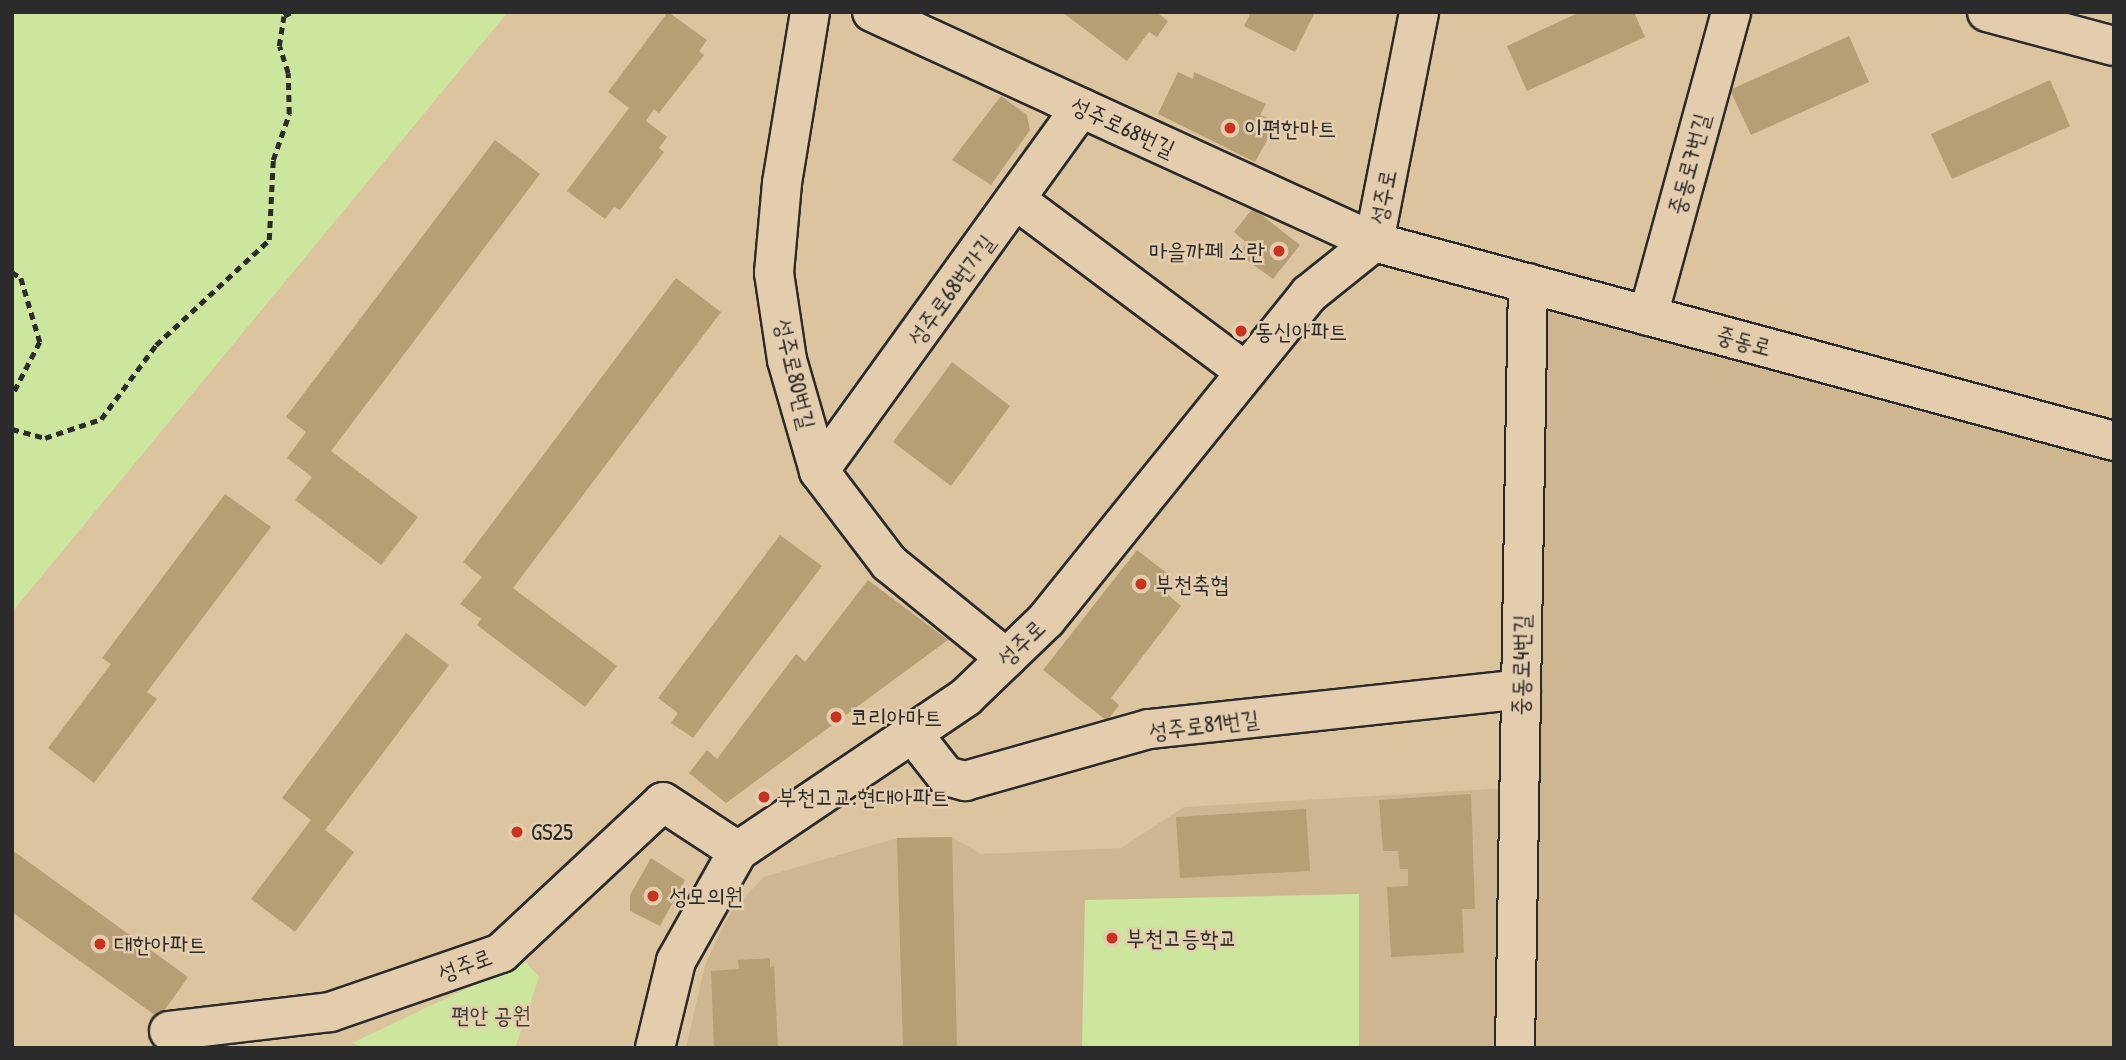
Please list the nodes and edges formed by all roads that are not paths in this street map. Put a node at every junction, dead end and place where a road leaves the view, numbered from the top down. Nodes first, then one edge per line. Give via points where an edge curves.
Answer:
1 (810, 12) edge
2 (872, 12) edge
3 (1419, 12) edge
4 (1731, 12) edge
5 (1987, 12) edge
6 (2114, 46) edge
7 (1081, 108) junction
8 (1016, 200) junction
9 (1374, 242) junction
10 (1528, 283) junction
11 (1648, 316) junction
12 (1245, 372) junction
13 (2114, 441) edge
14 (819, 471) junction
15 (1006, 658) junction
16 (1521, 689) junction
17 (912, 733) junction
18 (738, 851) junction
19 (169, 1031) dead end
20 (654, 1048) edge
21 (1515, 1048) edge

1 - 14 street, 성주로80번길 via 782,183 774,273 787,359
2 - 7 street, 성주로68번길
3 - 9 street, 성주로
4 - 11 street, 중동로7번길
5 - 6 street
7 - 8 street, 성주로68번가길
7 - 9 street, 성주로68번길
8 - 12 street
8 - 14 street, 성주로68번가길
9 - 10 street, 중동로
9 - 12 street, 성주로 via 1309,294
10 - 11 street, 중동로
10 - 16 street, 중동로4번길
11 - 13 street, 중동로
12 - 15 street, 성주로 via 1046,620
14 - 15 street, 성주로80번길 via 889,563
15 - 17 street, 성주로 via 966,697
16 - 17 street, 성주로81번길 via 1149,729 965,781 946,776
16 - 21 street, 중동로4번길
17 - 18 street, 성주로
18 - 19 street, 성주로 via 663,802 501,953 330,1012
18 - 20 street, 성주로 via 676,961

